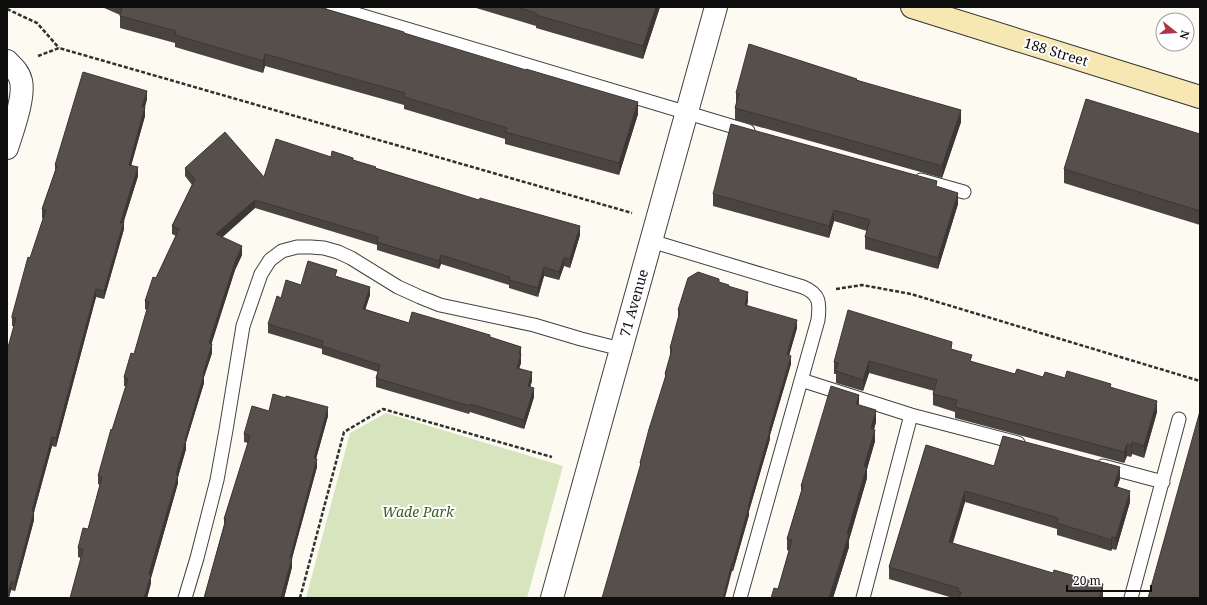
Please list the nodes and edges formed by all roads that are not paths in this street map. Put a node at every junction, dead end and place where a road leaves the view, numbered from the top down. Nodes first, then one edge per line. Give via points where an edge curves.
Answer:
1 (333, 7) edge
2 (716, 7) edge
3 (912, 7) edge
4 (12, 65) edge
5 (1200, 97) edge
6 (686, 114) junction
7 (758, 134) edge
8 (7, 148) edge
9 (910, 177) edge
10 (964, 192) dead end
11 (651, 241) junction
12 (621, 349) junction
13 (801, 380) junction
14 (911, 415) junction
15 (1179, 419) dead end
16 (1033, 447) edge
17 (1094, 463) edge
18 (1163, 482) junction
19 (185, 598) edge
20 (552, 598) edge
21 (740, 598) edge
22 (863, 598) edge
23 (1131, 598) edge

1 - 6 lane
2 - 6 street, 71 Avenue
3 - 5 street, 188 Street
4 - 8 street via 21,81 22,94
6 - 7 lane
6 - 11 street, 71 Avenue
9 - 10 lane
11 - 12 street, 71 Avenue
11 - 13 lane via 811,290 817,297 818,320
12 - 19 lane via 534,324 440,305 398,287 338,252 311,247 282,251 270,260 261,274 243,326 217,480
12 - 20 street, 71 Avenue
13 - 14 lane
13 - 21 lane
14 - 16 lane
14 - 22 lane
15 - 18 lane
17 - 18 lane
18 - 23 lane

